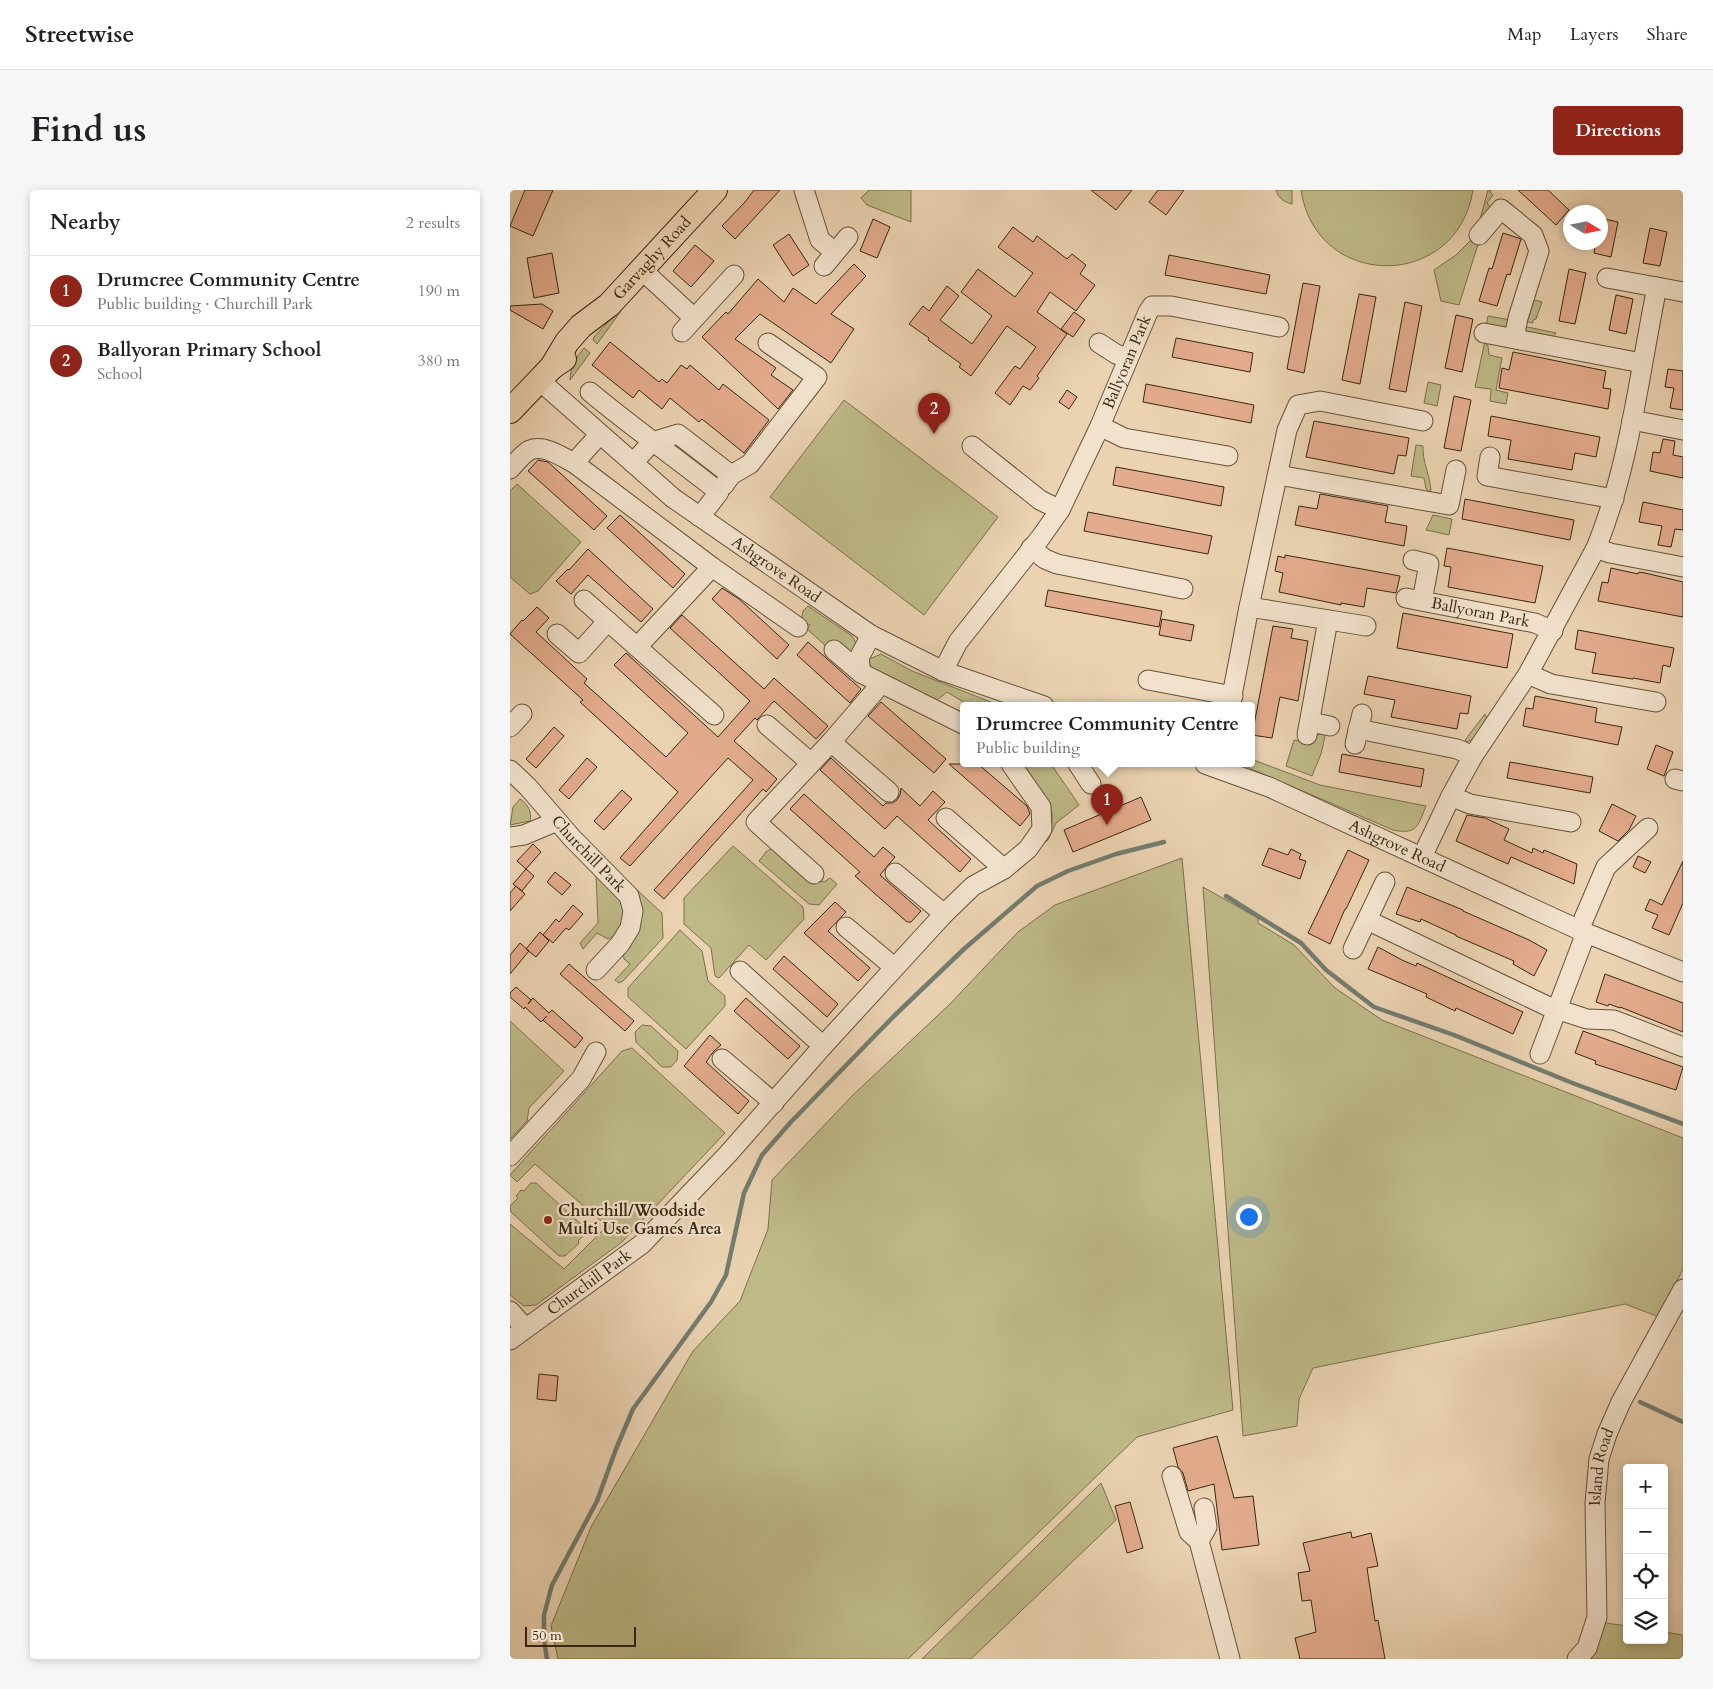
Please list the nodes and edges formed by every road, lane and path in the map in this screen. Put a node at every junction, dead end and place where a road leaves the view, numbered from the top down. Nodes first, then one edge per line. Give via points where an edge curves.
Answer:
1 (715, 190) edge
2 (804, 190) edge
3 (1479, 235) dead end
4 (848, 237) dead end
5 (642, 270) junction
6 (734, 275) dead end
7 (1607, 278) dead end
8 (1657, 287) junction
9 (1683, 292) edge
10 (1279, 327) dead end
11 (1484, 333) dead end
12 (1514, 338) junction
13 (768, 343) dead end
14 (1099, 343) dead end
15 (1128, 358) junction
16 (1642, 363) junction
17 (545, 374) junction
18 (590, 392) dead end
19 (510, 411) edge
20 (1632, 420) junction
21 (1423, 422) dead end
22 (1100, 426) junction
23 (1683, 430) edge
24 (600, 434) junction
25 (652, 442) junction
26 (972, 446) dead end
27 (1228, 456) dead end
28 (1490, 456) dead end
29 (574, 463) junction
30 (633, 463) junction
31 (510, 469) edge
32 (1456, 470) dead end
33 (731, 475) junction
34 (1278, 475) junction
35 (718, 492) junction
36 (1614, 499) junction
37 (1060, 510) junction
38 (700, 516) junction
39 (1031, 548) junction
40 (1596, 548) junction
41 (1412, 560) dead end
42 (712, 567) junction
43 (1683, 567) edge
44 (1183, 589) dead end
45 (584, 600) dead end
46 (1249, 606) junction
47 (1328, 620) junction
48 (608, 621) junction
49 (1366, 626) dead end
50 (798, 627) dead end
51 (1553, 631) junction
52 (557, 634) dead end
53 (871, 635) junction
54 (637, 647) junction
55 (834, 650) dead end
56 (943, 671) junction
57 (861, 673) junction
58 (1528, 674) junction
59 (1148, 680) dead end
60 (881, 684) junction
61 (1231, 701) edge
62 (1032, 702) edge
63 (1656, 702) dead end
64 (714, 714) dead end
65 (960, 723) edge
66 (767, 725) dead end
67 (1330, 726) dead end
68 (1358, 729) dead end
69 (831, 742) junction
70 (1473, 756) junction
71 (811, 763) junction
72 (1013, 767) edge
73 (1080, 767) edge
74 (1215, 767) edge
75 (510, 770) edge
76 (1091, 784) dead end
77 (889, 792) dead end
78 (1451, 796) junction
79 (946, 818) dead end
80 (557, 821) junction
81 (1571, 822) dead end
82 (1648, 828) dead end
83 (510, 837) edge
84 (1422, 857) junction
85 (1004, 869) junction
86 (895, 873) dead end
87 (814, 874) dead end
88 (1385, 882) dead end
89 (944, 914) junction
90 (1367, 920) junction
91 (846, 927) dead end
92 (1583, 931) junction
93 (1353, 949) dead end
94 (894, 967) junction
95 (596, 970) dead end
96 (740, 971) dead end
97 (1683, 972) edge
98 (1558, 1010) junction
99 (823, 1046) junction
100 (1683, 1047) edge
101 (596, 1052) dead end
102 (1540, 1054) dead end
103 (722, 1060) dead end
104 (774, 1103) junction
105 (510, 1156) edge
106 (1683, 1289) edge
107 (510, 1311) edge
108 (517, 1334) edge
109 (1172, 1476) dead end
110 (1204, 1508) dead end
111 (1199, 1541) junction
112 (1230, 1659) edge
113 (1577, 1659) edge

1 - 5 main road, Garvaghy Road
2 - 4 street via 820,240 830,259
3 - 12 street via 1501,209 1533,235 1539,252
5 - 6 street via 688,325
5 - 17 main road, Garvaghy Road via 609,305 578,350
7 - 8 street
8 - 9 street
8 - 16 street, Ballyoran Park
10 - 15 street, Ballyoran Park via 1171,306 1152,306
11 - 12 street
12 - 16 street
13 - 33 street via 817,377 750,464
14 - 15 street
15 - 22 street, Ballyoran Park
16 - 20 street, Ballyoran Park
17 - 19 main road, Garvaghy Road
17 - 24 street, Ashgrove Road
18 - 25 street
20 - 23 street
20 - 36 street, Ballyoran Park
21 - 34 street via 1320,401 1298,405 1288,430
22 - 27 street, Ballyoran Park via 1124,438
22 - 37 street, Ballyoran Park
24 - 29 street
24 - 30 street, Ashgrove Road
25 - 30 street
25 - 33 street via 678,434
25 - 35 street
26 - 37 street via 1040,500
28 - 36 street via 1487,476
29 - 31 street via 539,449 529,450
29 - 42 street
30 - 38 street, Ashgrove Road via 673,498
32 - 34 street via 1449,504
33 - 35 street
34 - 46 street
35 - 38 street
36 - 40 street, Ballyoran Park
37 - 39 street, Ballyoran Park
38 - 53 street, Ashgrove Road
39 - 44 street via 1057,564
39 - 56 street, Ballyoran Park via 958,642
40 - 43 street
40 - 51 street, Ballyoran Park
41 - 51 street, Ballyoran Park via 1430,564 1414,600 1535,622
42 - 50 street
42 - 54 street
45 - 48 street
46 - 47 street
46 - 61 street
47 - 49 street
47 - 67 street via 1308,728
48 - 52 street via 579,653
48 - 54 street
51 - 58 street, Ballyoran Park
53 - 56 street, Ashgrove Road
53 - 57 street via 860,658
54 - 64 street
55 - 57 street
56 - 62 street, Ashgrove Road
57 - 60 street
58 - 63 street via 1551,684
58 - 70 street, Ballyoran Park
59 - 61 street
60 - 65 street
60 - 69 street
66 - 71 street
68 - 70 street via 1457,749
69 - 71 street
69 - 77 street
70 - 78 street, Ballyoran Park
71 - 87 street via 756,822
72 - 85 street, Churchill Park via 1041,807 1042,828 1028,848
73 - 76 street
74 - 84 street, Ashgrove Road via 1269,787
75 - 80 street, Churchill Park
78 - 81 street via 1470,804
78 - 84 street, Ballyoran Park
79 - 85 street
80 - 83 street via 524,835
80 - 95 street, Churchill Park via 629,896 633,911 630,928 620,944
82 - 92 street via 1606,867
84 - 92 street, Ashgrove Road
85 - 89 street, Churchill Park via 973,886
86 - 89 street
88 - 90 street
89 - 94 street, Churchill Park
90 - 93 street
90 - 98 street
91 - 94 street
92 - 97 street, Ashgrove Road
92 - 98 street
94 - 99 street, Churchill Park
96 - 99 street
98 - 100 street via 1587,1019 1614,1020
98 - 102 street
99 - 104 street, Churchill Park
101 - 105 street via 581,1079
103 - 104 street
104 - 108 street, Churchill Park via 642,1244
106 - 113 street, Island Road via 1621,1402 1598,1459 1595,1503 1597,1617 1587,1648
107 - 108 street, Churchill Park
109 - 111 street via 1189,1532
110 - 111 street via 1207,1527
111 - 112 street

